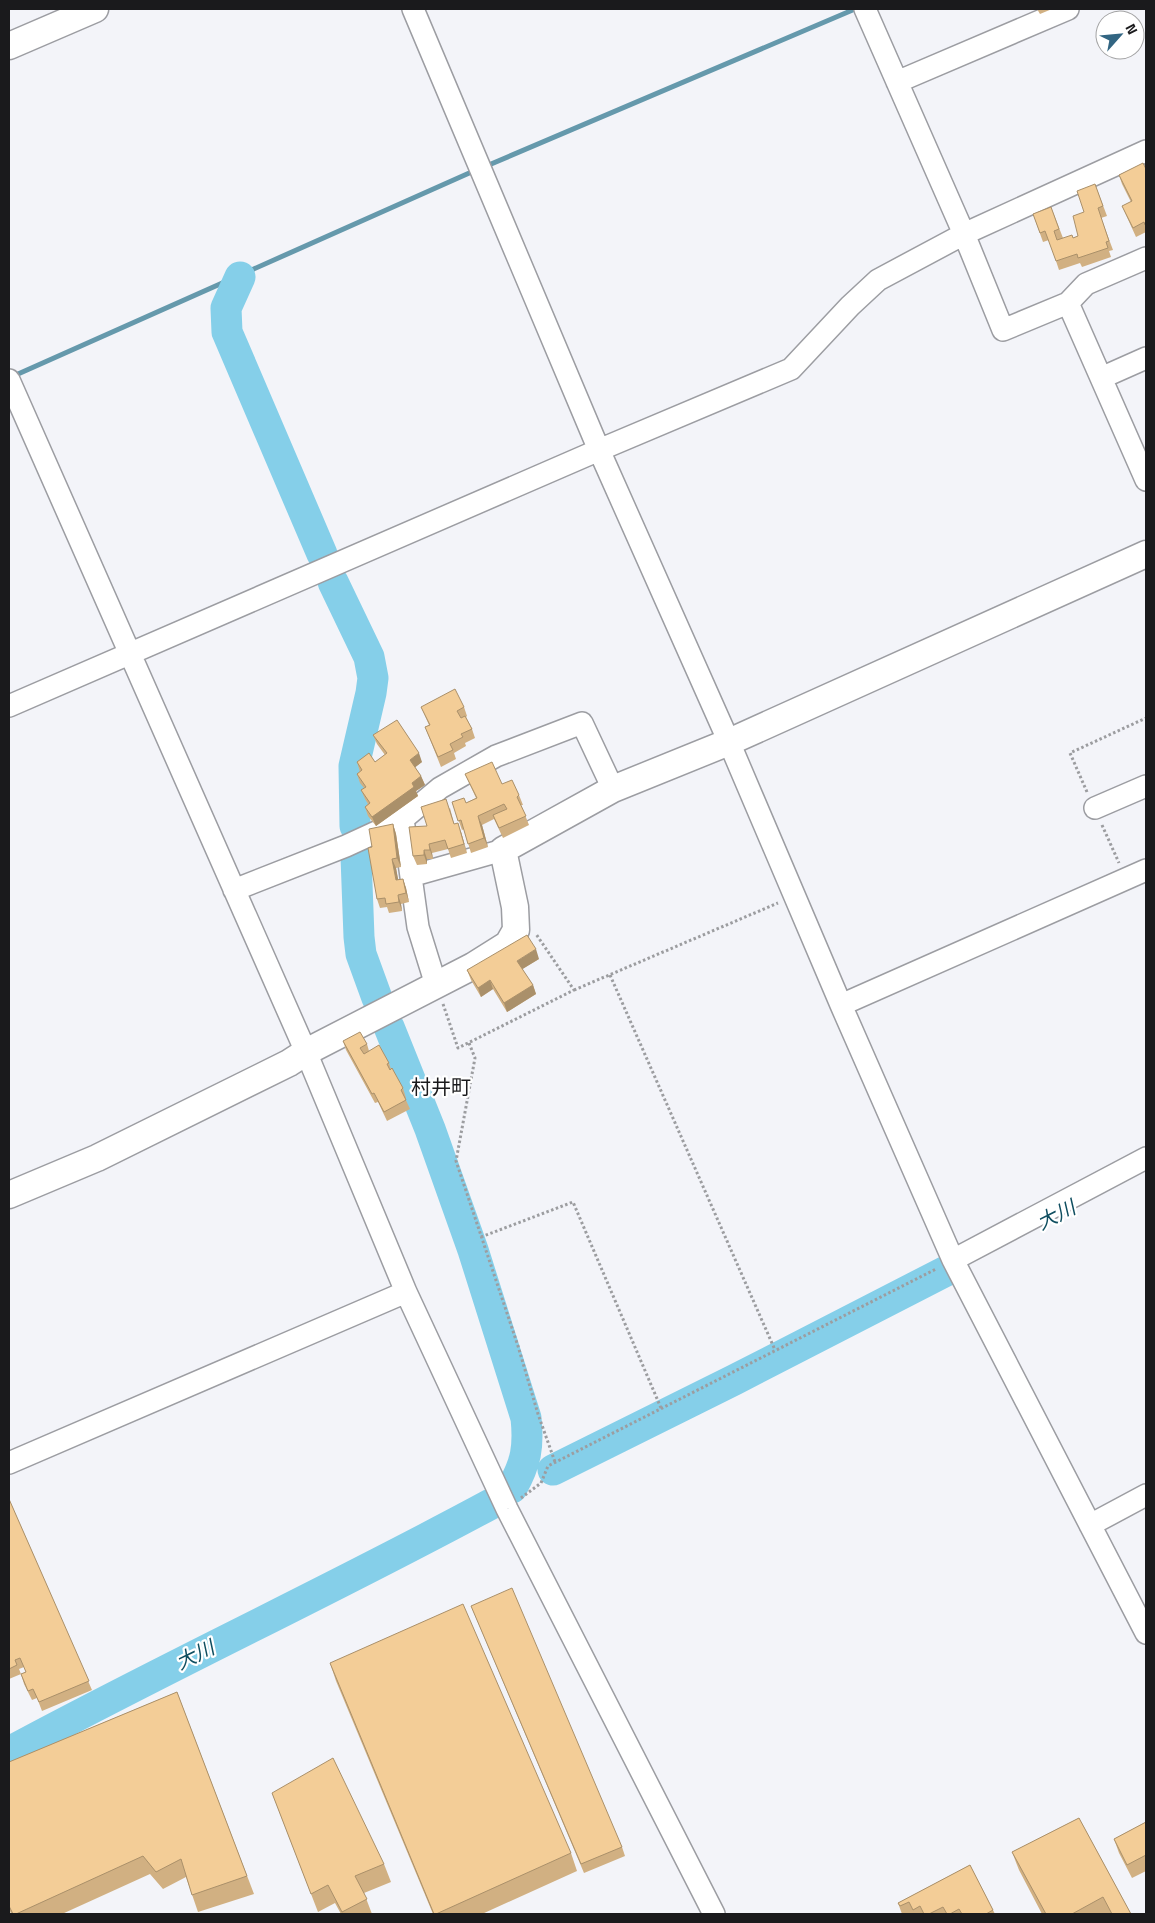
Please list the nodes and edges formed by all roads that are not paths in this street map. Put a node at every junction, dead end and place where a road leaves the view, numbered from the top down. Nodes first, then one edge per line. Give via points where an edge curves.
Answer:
1 (95, 9) edge
2 (413, 9) edge
3 (1068, 9) edge
4 (866, 11) edge
5 (9, 46) edge
6 (897, 82) junction
7 (1146, 151) edge
8 (964, 234) junction
9 (1146, 258) edge
10 (1068, 303) junction
11 (1146, 358) edge
12 (1101, 378) junction
13 (9, 380) edge
14 (599, 450) junction
15 (1146, 480) edge
16 (1146, 554) edge
17 (129, 654) junction
18 (9, 706) edge
19 (729, 742) junction
20 (1146, 786) edge
21 (613, 789) junction
22 (1095, 808) dead end
23 (403, 819) junction
24 (503, 850) junction
25 (1146, 870) edge
26 (411, 876) junction
27 (234, 890) junction
28 (436, 985) junction
29 (841, 1006) junction
30 (306, 1052) junction
31 (1146, 1158) edge
32 (9, 1195) edge
33 (953, 1260) junction
34 (406, 1292) junction
35 (9, 1463) edge
36 (1146, 1495) edge
37 (1090, 1525) junction
38 (1146, 1633) edge
39 (714, 1914) edge

1 - 5 street
2 - 14 street
3 - 6 street
4 - 6 street
6 - 8 street
7 - 8 street
8 - 10 street via 1003,330
8 - 14 street via 878,280 792,369
9 - 10 street via 1086,284
10 - 12 street
11 - 12 street
12 - 15 street
13 - 17 street
14 - 17 street
14 - 19 street
16 - 19 street
17 - 18 street
17 - 27 street
19 - 21 street
19 - 29 street
20 - 22 street
21 - 23 street via 582,723 496,756 440,788
21 - 24 street
23 - 26 street
23 - 27 street via 346,846
24 - 26 street
24 - 28 street via 515,907 516,930 508,944
25 - 29 street
26 - 28 street via 418,927
27 - 30 street
28 - 30 street
29 - 33 street
30 - 32 street via 289,1064 97,1158
30 - 34 street
31 - 33 street
33 - 37 street
34 - 35 street
34 - 39 street via 507,1509
36 - 37 street
37 - 38 street

